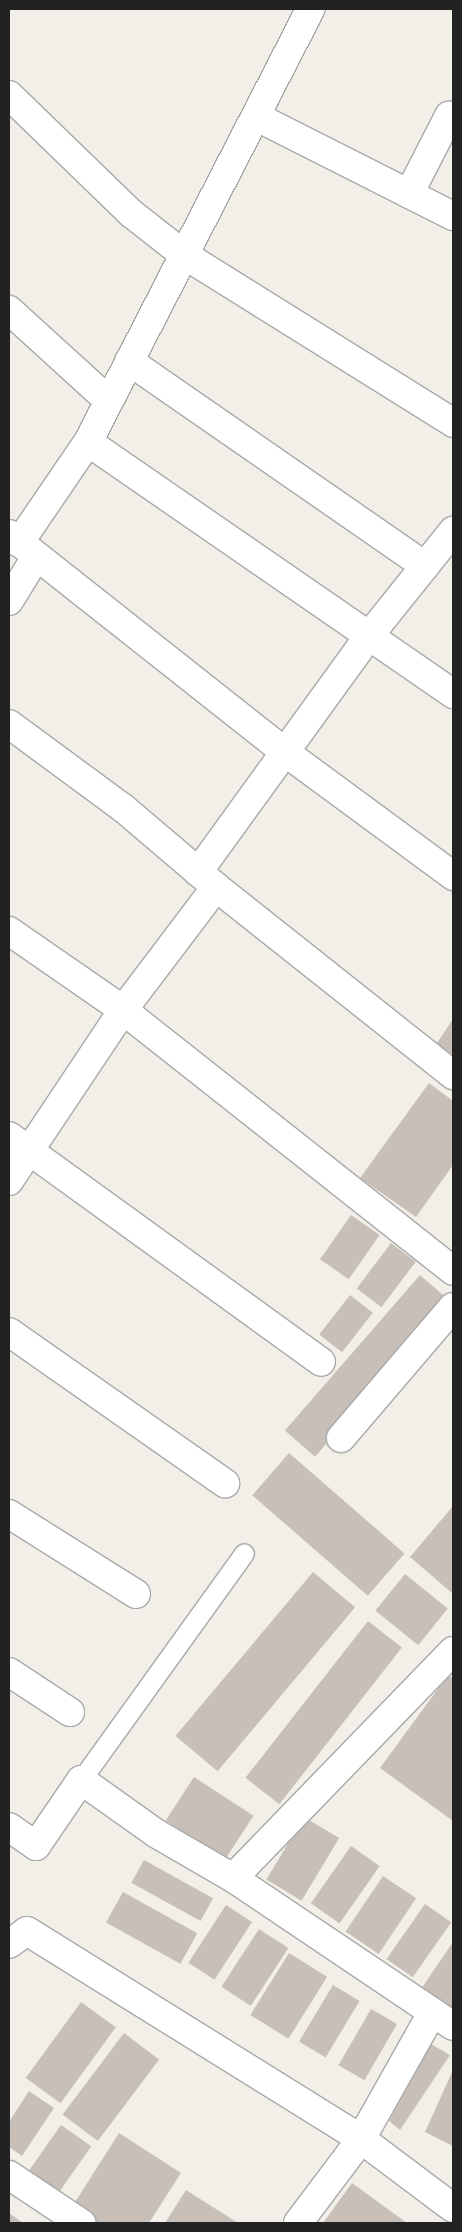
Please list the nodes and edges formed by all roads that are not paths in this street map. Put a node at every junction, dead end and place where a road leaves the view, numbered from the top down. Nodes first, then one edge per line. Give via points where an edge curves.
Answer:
1 (311, 9) edge
2 (9, 95) edge
3 (449, 116) dead end
4 (257, 117) junction
5 (409, 194) junction
6 (453, 216) edge
7 (183, 254) junction
8 (9, 310) edge
9 (129, 361) junction
10 (109, 401) junction
11 (453, 423) edge
12 (88, 442) junction
13 (453, 531) edge
14 (21, 545) edge
15 (425, 566) junction
16 (9, 601) edge
17 (368, 637) junction
18 (453, 694) edge
19 (9, 724) edge
20 (285, 752) junction
21 (453, 876) edge
22 (207, 880) junction
23 (9, 931) edge
24 (123, 1010) junction
25 (453, 1075) edge
26 (19, 1144) edge
27 (9, 1181) edge
28 (453, 1271) edge
29 (453, 1307) edge
30 (9, 1332) edge
31 (321, 1362) dead end
32 (341, 1438) dead end
33 (225, 1483) dead end
34 (9, 1514) edge
35 (244, 1554) dead end
36 (136, 1594) dead end
37 (451, 1658) edge
38 (9, 1672) edge
39 (70, 1712) dead end
40 (81, 1780) junction
41 (9, 1827) edge
42 (233, 1878) junction
43 (9, 1944) edge
44 (443, 2020) edge
45 (361, 2139) junction
46 (9, 2175) edge
47 (453, 2208) edge
48 (81, 2223) edge
49 (298, 2223) edge

1 - 4 street
2 - 7 street via 132,214
3 - 5 street
4 - 5 street
4 - 7 street
5 - 6 street
7 - 9 street
7 - 11 street
8 - 10 street
9 - 10 street
9 - 15 street
10 - 12 street
12 - 14 street
12 - 17 street
13 - 15 street
14 - 16 street
14 - 20 street
15 - 17 street
17 - 18 street
17 - 20 street
19 - 22 street via 123,808
20 - 21 street
20 - 22 street
22 - 24 street
22 - 25 street
23 - 24 street
24 - 26 street
24 - 28 street
26 - 27 street
26 - 31 street
29 - 32 street
30 - 33 street
34 - 36 street
35 - 40 lane
37 - 42 street
38 - 39 street
40 - 41 street via 36,1846
40 - 42 street via 157,1834
42 - 44 street
43 - 45 street via 27,1931
44 - 45 street
45 - 47 street
45 - 49 street
46 - 48 street

